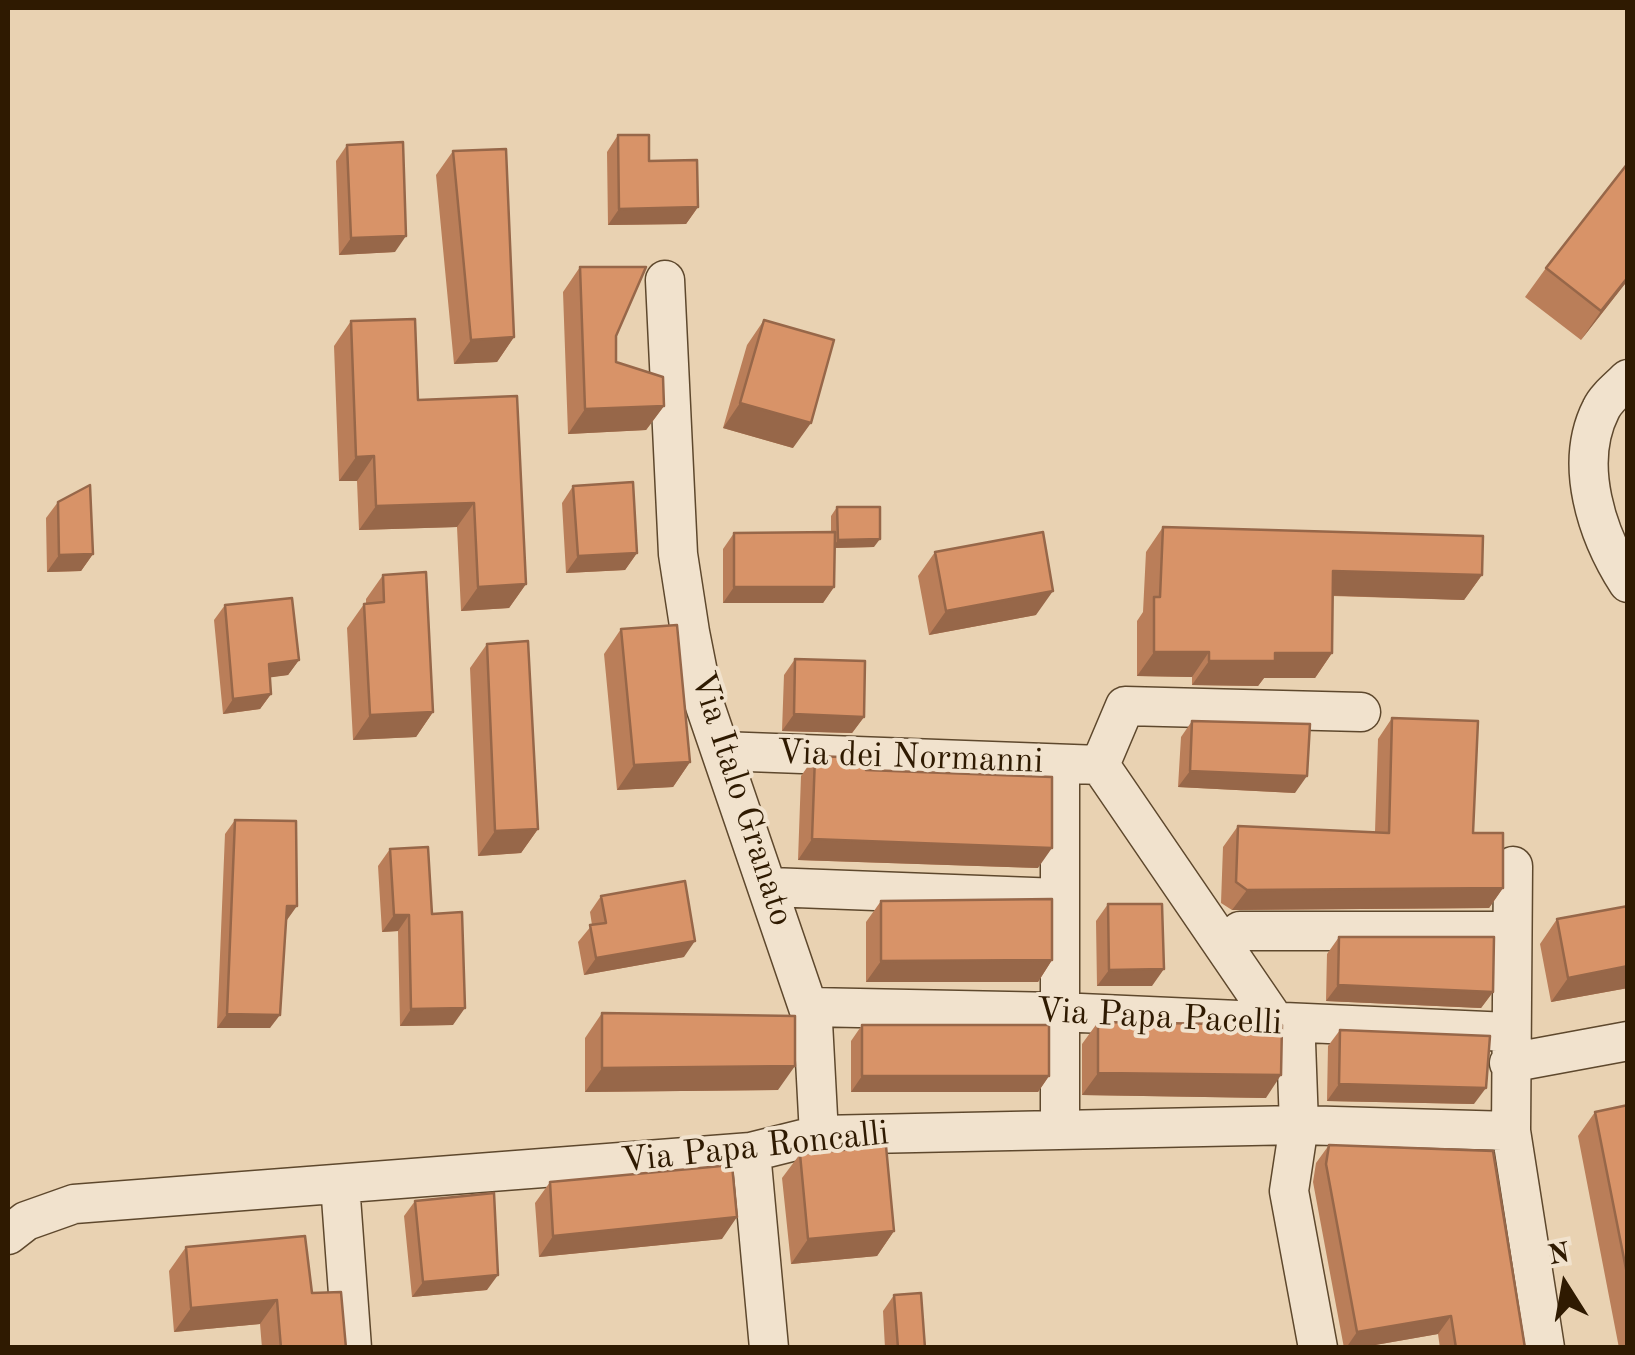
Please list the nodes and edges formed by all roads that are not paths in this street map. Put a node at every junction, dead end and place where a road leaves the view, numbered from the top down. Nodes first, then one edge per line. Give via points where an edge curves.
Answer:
1 (665, 280) dead end
2 (1628, 379) edge
3 (1610, 494) edge
4 (1628, 583) edge
5 (1360, 712) dead end
6 (721, 751) junction
7 (1060, 764) junction
8 (1100, 765) junction
9 (1513, 866) dead end
10 (770, 887) junction
11 (1059, 898) junction
12 (1240, 931) dead end
13 (1512, 931) junction
14 (808, 1007) junction
15 (1058, 1012) junction
16 (1276, 1024) junction
17 (1628, 1041) edge
18 (1509, 1048) junction
19 (1298, 1125) junction
20 (1060, 1130) junction
21 (1511, 1131) junction
22 (819, 1135) junction
23 (751, 1152) junction
24 (340, 1184) junction
25 (8, 1235) edge
26 (352, 1348) edge
27 (769, 1348) edge
28 (1318, 1348) edge
29 (1545, 1348) edge

1 - 6 street, Via Italo Granato via 678,554 704,703
2 - 3 street via 1602,406 1590,438
3 - 4 street via 1598,531
5 - 8 street via 1126,706
6 - 7 street, Via dei Normanni
6 - 10 street, Via Italo Granato
7 - 8 street, Via dei Normanni
7 - 11 street
8 - 16 street
9 - 13 street
10 - 11 street
10 - 14 street, Via Italo Granato
11 - 15 street
12 - 13 street
13 - 18 street
14 - 15 street, Via Papa Pacelli
14 - 22 street, Via Italo Granato
15 - 16 street, Via Papa Pacelli
15 - 20 street
16 - 18 street, Via Papa Pacelli
16 - 19 street via 1296,1042
17 - 18 street, Via Papa Pacelli
18 - 21 street
19 - 20 street, Via Papa Roncalli
19 - 21 street, Via Papa Roncalli
19 - 28 street via 1289,1191
20 - 22 street, Via Papa Roncalli
21 - 29 street
22 - 23 street, Via Papa Roncalli
23 - 24 street, Via Papa Roncalli
23 - 27 street
24 - 25 street, Via Papa Roncalli via 74,1204 26,1220
24 - 26 street

